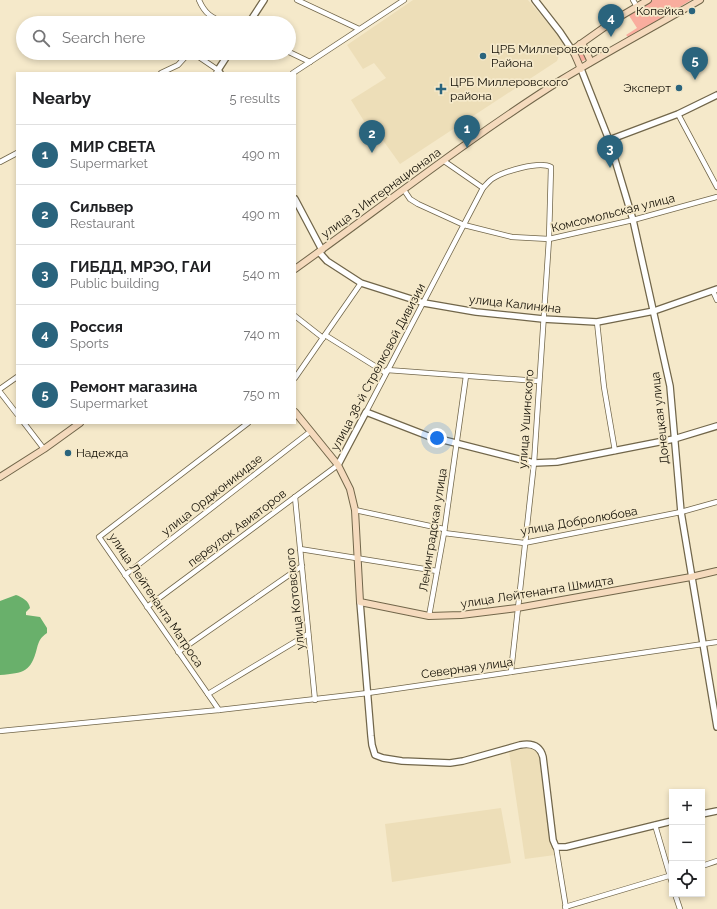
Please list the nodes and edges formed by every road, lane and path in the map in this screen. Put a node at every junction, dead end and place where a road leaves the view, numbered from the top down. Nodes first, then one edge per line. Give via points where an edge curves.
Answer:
1 (199, 0) edge
2 (264, 0) edge
3 (297, 0) edge
4 (404, 0) edge
5 (535, 0) edge
6 (633, 0) edge
7 (648, 0) edge
8 (700, 0) edge
9 (637, 7) junction
10 (210, 16) edge
11 (254, 16) edge
12 (359, 29) junction
13 (575, 48) junction
14 (296, 55) edge
15 (183, 60) edge
16 (202, 60) edge
17 (225, 60) edge
18 (310, 62) junction
19 (589, 63) junction
20 (581, 69) junction
21 (163, 72) edge
22 (218, 72) edge
23 (295, 72) edge
24 (717, 95) edge
25 (678, 114) junction
26 (609, 140) junction
27 (16, 154) edge
28 (444, 161) junction
29 (0, 162) edge
30 (717, 187) edge
31 (483, 188) junction
32 (404, 190) junction
33 (717, 197) edge
34 (296, 201) edge
35 (633, 220) junction
36 (464, 226) junction
37 (549, 239) junction
38 (320, 251) junction
39 (296, 268) edge
40 (361, 283) junction
41 (715, 290) edge
42 (717, 300) edge
43 (424, 304) junction
44 (654, 311) junction
45 (296, 317) edge
46 (543, 320) junction
47 (597, 322) junction
48 (324, 337) junction
49 (387, 371) junction
50 (466, 376) junction
51 (296, 377) edge
52 (16, 378) edge
53 (538, 381) junction
54 (0, 389) edge
55 (0, 392) edge
56 (366, 412) junction
57 (16, 413) edge
58 (296, 413) edge
59 (25, 424) edge
60 (79, 424) edge
61 (247, 424) edge
62 (717, 426) edge
63 (311, 431) junction
64 (674, 439) junction
65 (456, 443) junction
66 (44, 449) junction
67 (615, 451) junction
68 (534, 463) junction
69 (338, 466) junction
70 (0, 477) edge
71 (295, 497) junction
72 (717, 502) edge
73 (356, 510) junction
74 (681, 512) junction
75 (444, 531) junction
76 (524, 543) junction
77 (300, 549) junction
78 (358, 558) junction
79 (302, 566) junction
80 (717, 570) edge
81 (437, 571) junction
82 (125, 575) junction
83 (691, 577) junction
84 (360, 602) junction
85 (147, 607) junction
86 (517, 608) junction
87 (429, 616) junction
88 (308, 634) junction
89 (717, 642) edge
90 (703, 644) junction
91 (178, 652) junction
92 (511, 672) junction
93 (368, 693) junction
94 (208, 694) junction
95 (315, 700) junction
96 (219, 710) junction
97 (715, 710) edge
98 (717, 727) edge
99 (0, 731) edge
100 (717, 811) edge
101 (705, 813) edge
102 (669, 822) edge
103 (655, 824) junction
104 (556, 846) junction
105 (717, 861) edge
106 (705, 865) edge
107 (669, 869) edge
108 (669, 876) edge
109 (676, 897) edge
110 (566, 908) edge
111 (680, 909) edge

1 - 10 street
2 - 11 street
3 - 12 street
4 - 12 street
5 - 13 street
6 - 9 street
7 - 9 main road
8 - 19 main road, улица 3 Интернационала
9 - 13 main road
12 - 18 street
13 - 19 main road via 583,45
13 - 20 main road
14 - 18 street
15 - 21 street
16 - 22 street
17 - 22 street
18 - 23 street
19 - 20 main road, улица 3 Интернационала
20 - 26 street, Донецкая улица
20 - 28 main road, улица 3 Интернационала via 525,104
24 - 25 street
25 - 26 street
25 - 30 street
26 - 35 street, Донецкая улица
27 - 29 street
28 - 31 street
28 - 32 main road, улица 3 Интернационала
31 - 36 street, улица 38-й Стрелковой Дивизии
31 - 37 street, улица Ушинского via 491,179 512,171 546,164 551,167
32 - 36 street, Комсомольская улица via 410,199 418,204
32 - 38 main road, улица 3 Интернационала
33 - 35 street, Комсомольская улица
34 - 38 street, улица Калинина
35 - 37 street, Комсомольская улица
35 - 44 street, Донецкая улица
36 - 37 street, Комсомольская улица via 512,237
36 - 43 street, улица 38-й Стрелковой Дивизии
37 - 46 street, улица Ушинского
38 - 39 main road, улица 3 Интернационала
38 - 40 street, улица Калинина via 327,261
40 - 43 street, улица Калинина
40 - 48 street
41 - 42 street
41 - 44 street, улица Калинина
43 - 46 street, улица Калинина
43 - 49 street, улица 38-й Стрелковой Дивизии
44 - 47 street, улица Калинина
44 - 64 street, Донецкая улица via 670,386
45 - 48 street
46 - 47 street, улица Калинина
46 - 53 street, улица Ушинского
47 - 67 street
48 - 49 street
48 - 51 street
49 - 50 street
49 - 56 street, улица 38-й Стрелковой Дивизии
50 - 53 street
50 - 65 street, Ленинградская улица
52 - 54 street
53 - 68 street, улица Ушинского
55 - 57 street
56 - 65 street via 428,436
56 - 69 street, улица 38-й Стрелковой Дивизии
58 - 63 main road
59 - 66 street
60 - 66 main road
61 - 82 street, улица Лейтенанта Матроса via 99,537
62 - 64 street
63 - 69 main road
63 - 82 street, улица Орджоникидзе
64 - 67 street
64 - 74 street, Донецкая улица
65 - 68 street
65 - 75 street, Ленинградская улица
66 - 70 main road
67 - 68 street via 558,462
68 - 76 street, улица Ушинского
69 - 71 street, переулок Авиаторов
69 - 73 main road, улица 38-й Стрелковой Дивизии via 350,489
71 - 77 street, улица Котовского
71 - 85 street, переулок Авиаторов
72 - 74 street, улица Добролюбова
73 - 75 street, улица Добролюбова
73 - 78 main road, улица 38-й Стрелковой Дивизии
74 - 76 street, улица Добролюбова
74 - 83 street, Донецкая улица
75 - 76 street, улица Добролюбова
75 - 81 street, Ленинградская улица
76 - 86 street, улица Ушинского
77 - 78 street
77 - 79 street, улица Котовского
78 - 81 street
78 - 84 main road, улица 38-й Стрелковой Дивизии
79 - 88 street, улица Котовского
79 - 91 street
80 - 83 main road, улица Лейтенанта Шмидта
81 - 87 street, Ленинградская улица
82 - 85 street, улица Лейтенанта Матроса
83 - 86 main road, улица Лейтенанта Шмидта
83 - 90 street, Донецкая улица
84 - 87 main road, улица Лейтенанта Шмидта
84 - 93 street, улица 38-й Стрелковой Дивизии
85 - 91 street, улица Лейтенанта Матроса
86 - 87 main road, улица Лейтенанта Шмидта
86 - 92 street, улица Ушинского
88 - 94 street
88 - 95 street, улица Котовского
89 - 90 street, Северная улица
90 - 92 street, Северная улица
90 - 97 street, Донецкая улица
91 - 94 street, улица Лейтенанта Матроса
92 - 93 street, Северная улица
93 - 95 street, Северная улица
93 - 104 street, улица 38-й Стрелковой Дивизии via 372,745 375,755 383,758 450,763 520,745 538,747 543,757 553,840
94 - 96 street, улица Лейтенанта Матроса
95 - 96 street, Северная улица
96 - 99 street, Северная улица
97 - 98 street, Донецкая улица
100 - 101 street
102 - 103 street
103 - 104 street via 566,847
103 - 107 street
104 - 110 street
105 - 106 street
108 - 110 street
109 - 111 street

